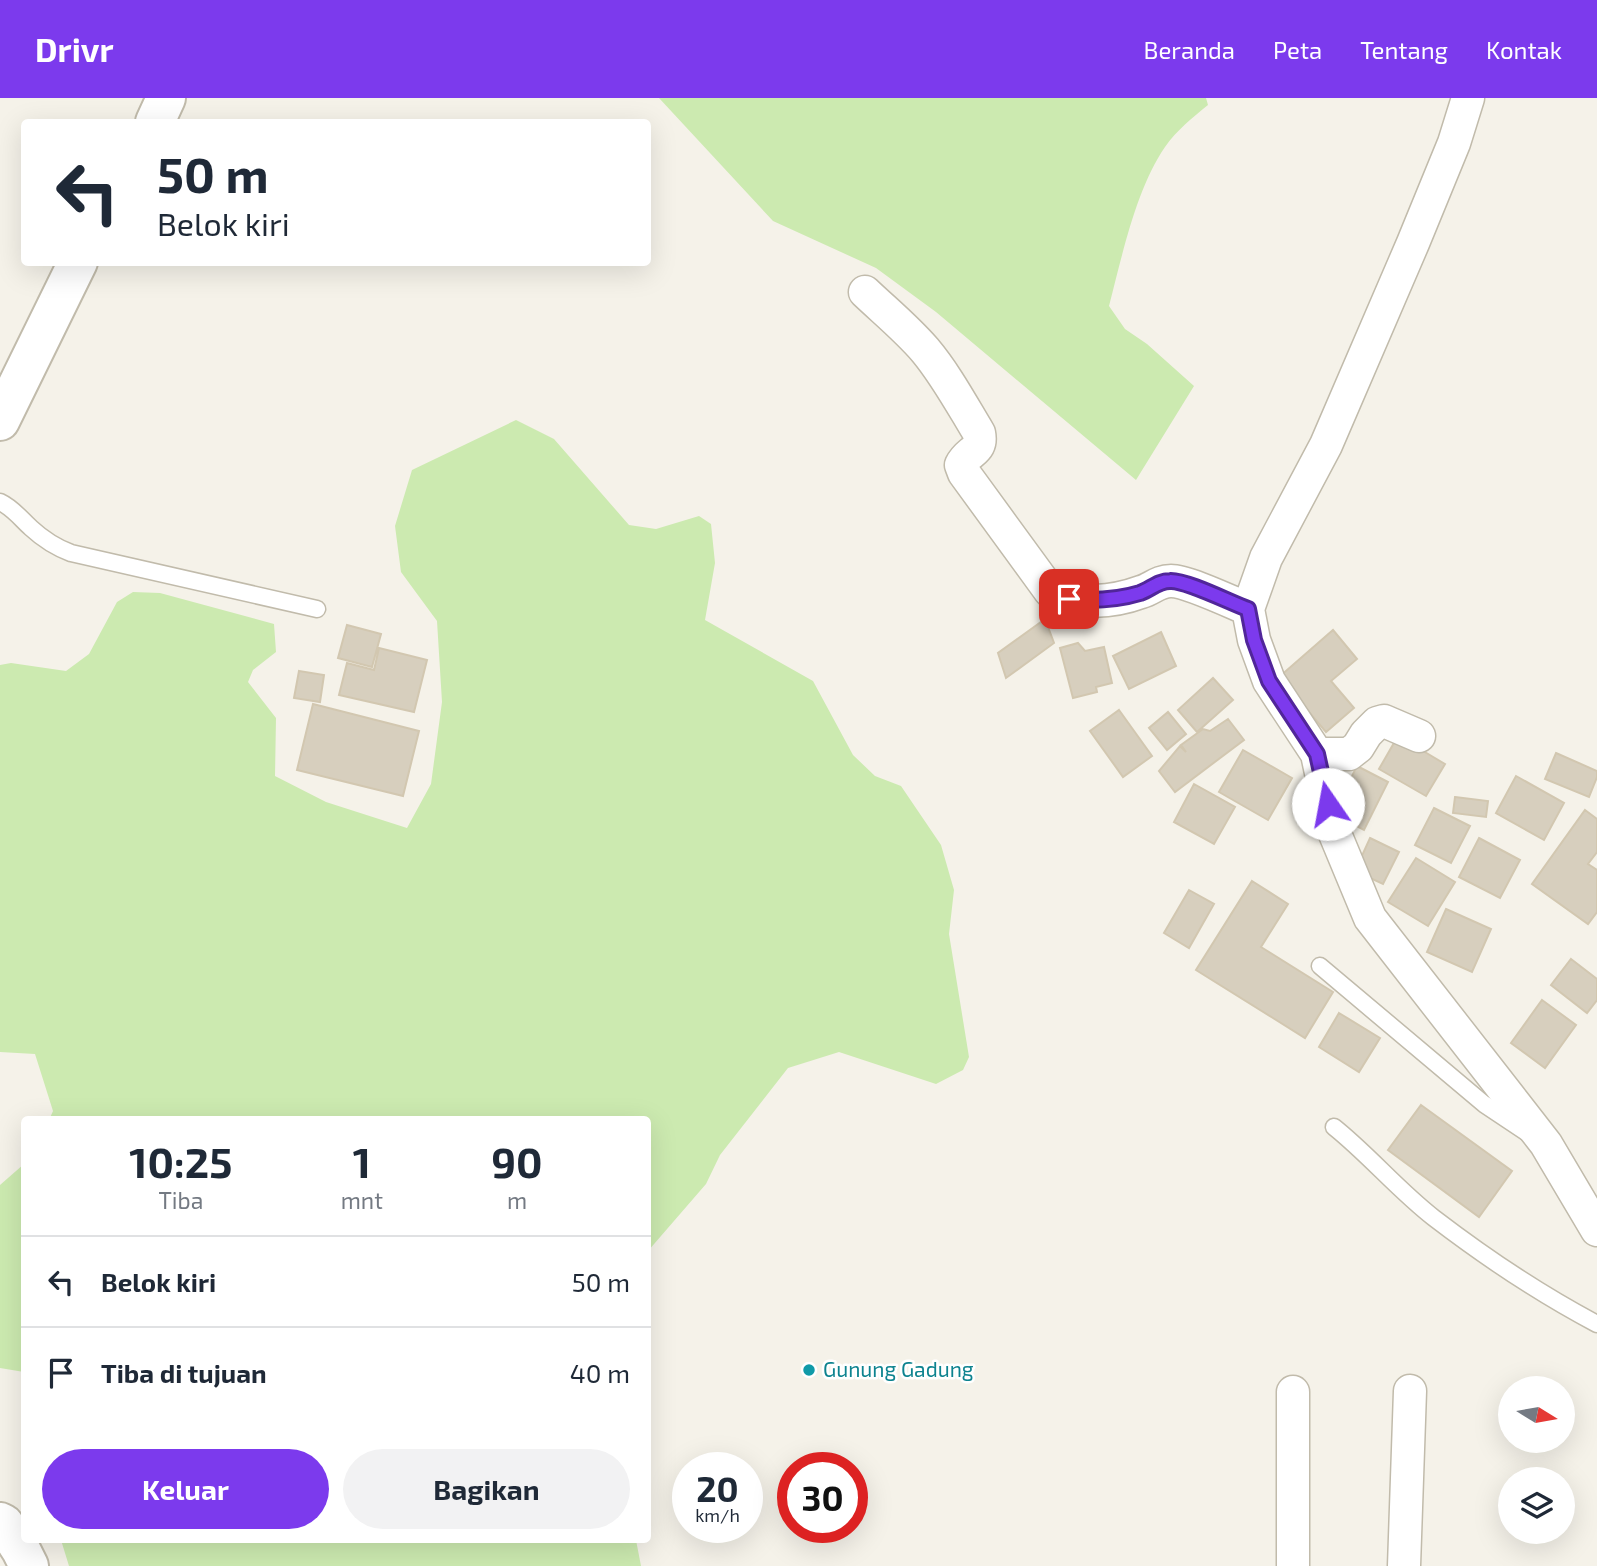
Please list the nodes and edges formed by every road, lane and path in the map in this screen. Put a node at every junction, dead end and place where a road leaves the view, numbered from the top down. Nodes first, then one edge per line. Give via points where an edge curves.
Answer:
1 (166, 98) edge
2 (1468, 98) edge
3 (156, 119) edge
4 (76, 266) edge
5 (865, 292) dead end
6 (0, 421) edge
7 (0, 502) edge
8 (317, 609) dead end
9 (1248, 609) junction
10 (1419, 736) dead end
11 (1317, 754) junction
12 (1320, 966) dead end
13 (1334, 1128) dead end
14 (1546, 1144) junction
15 (1597, 1230) edge
16 (1597, 1324) edge
17 (1410, 1391) dead end
18 (1293, 1392) dead end
19 (0, 1522) edge
20 (29, 1566) edge
21 (1293, 1566) edge
22 (1404, 1566) edge

1 - 3 street
2 - 9 street via 1418,231 1331,433 1266,558
4 - 6 street
5 - 9 street via 924,349 979,433 978,448 961,465 964,473 1050,591 1069,599 1117,598 1172,580
7 - 8 lane via 51,545 71,553
9 - 11 street via 1269,681
10 - 11 street via 1384,721 1349,754
11 - 14 street via 1333,829 1370,918
12 - 14 lane via 1484,1104
13 - 16 lane via 1434,1218 1521,1279
14 - 15 street
17 - 22 street
18 - 21 street
19 - 20 street

